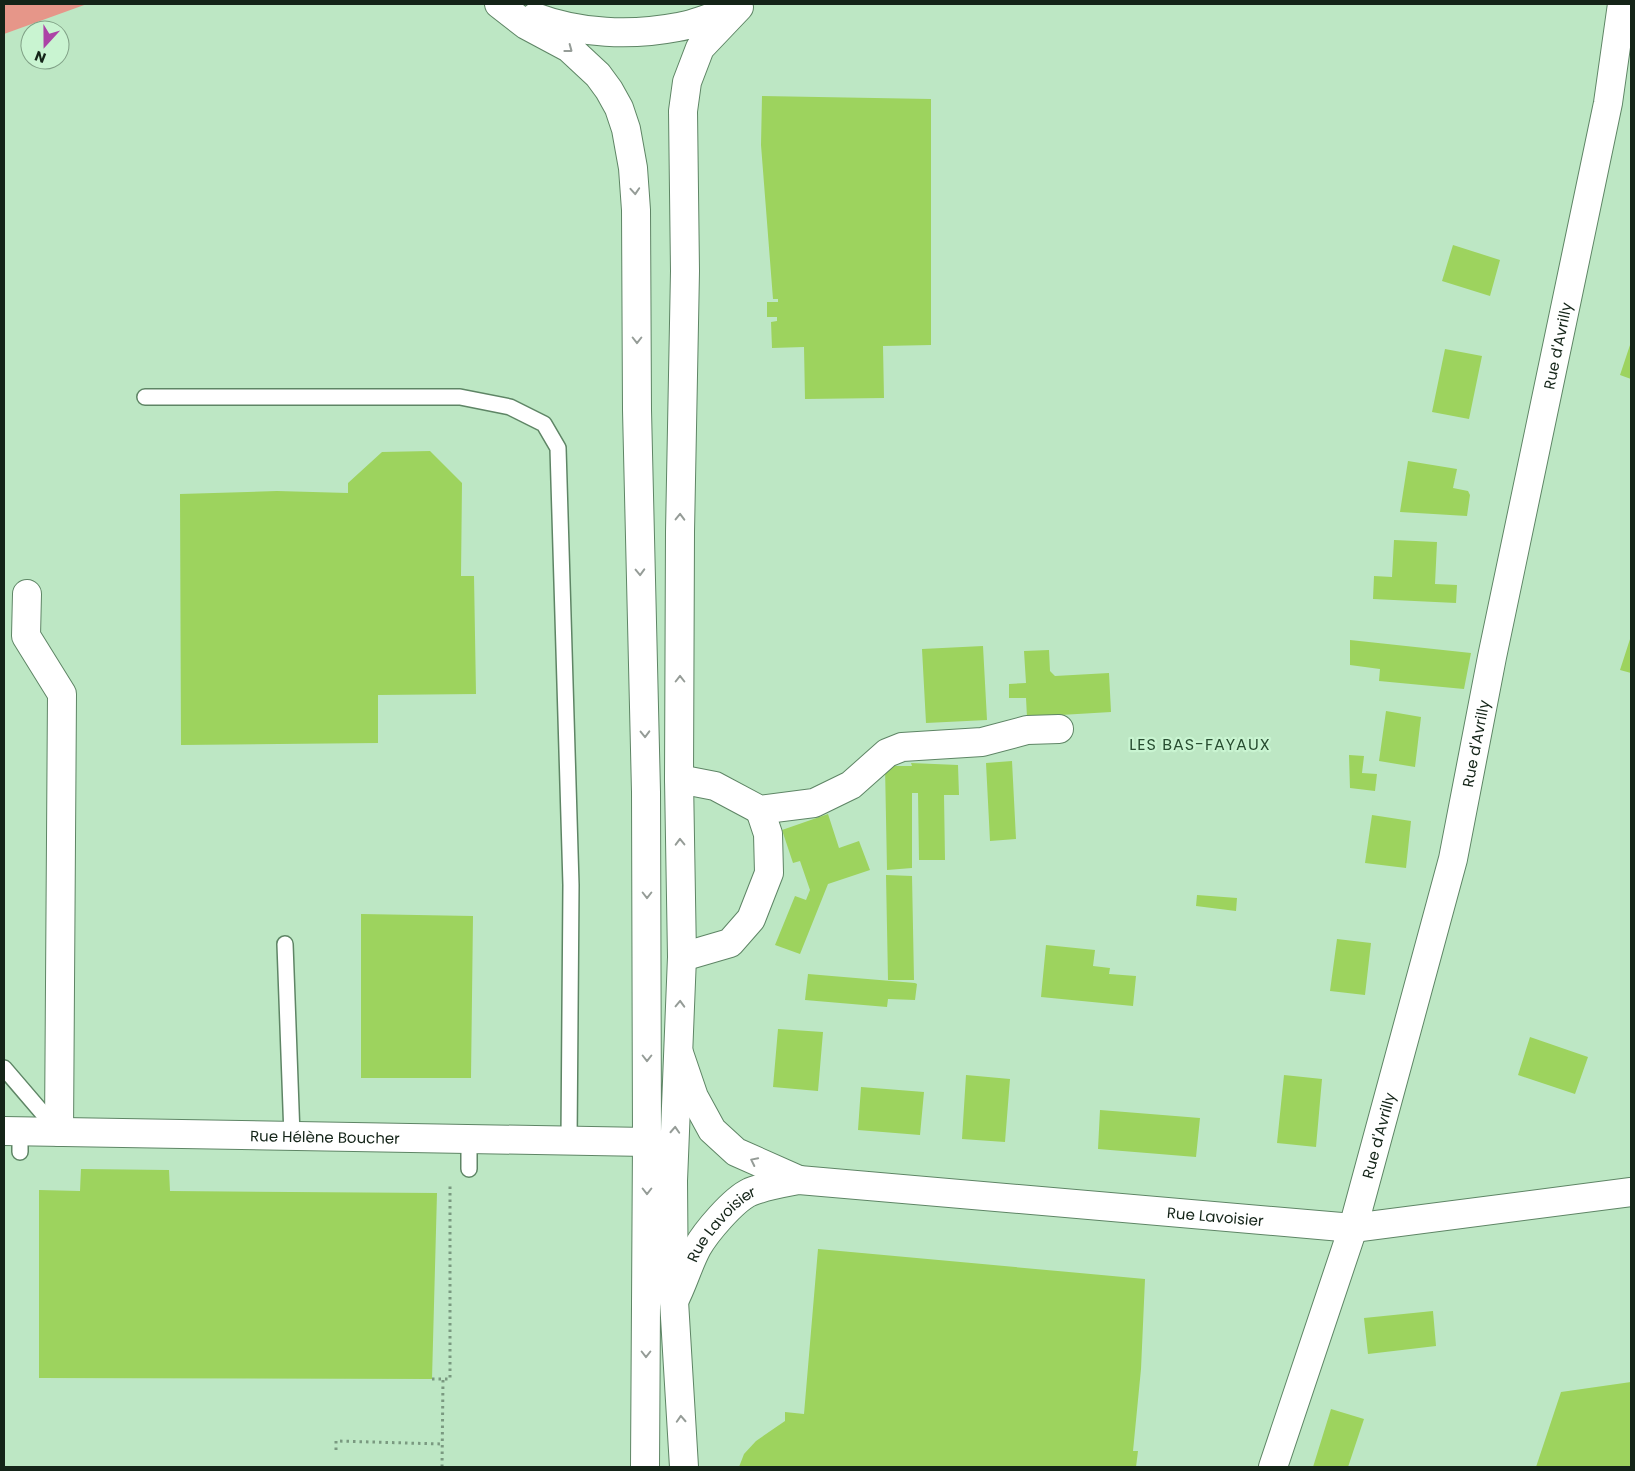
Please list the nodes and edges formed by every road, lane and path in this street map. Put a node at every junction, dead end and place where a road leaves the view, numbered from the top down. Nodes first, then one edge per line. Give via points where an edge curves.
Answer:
1 (500, 4) edge
2 (1622, 4) edge
3 (742, 6) edge
4 (145, 397) dead end
5 (27, 594) dead end
6 (1059, 730) dead end
7 (679, 779) junction
8 (760, 810) junction
9 (285, 944) dead end
10 (682, 957) junction
11 (679, 1053) junction
12 (4, 1068) edge
13 (59, 1132) junction
14 (292, 1136) junction
15 (15, 1138) edge
16 (460, 1139) junction
17 (570, 1141) junction
18 (647, 1142) junction
19 (469, 1169) dead end
20 (799, 1180) junction
21 (1631, 1192) edge
22 (1353, 1228) junction
23 (674, 1301) junction
24 (432, 1379) dead end
25 (443, 1380) junction
26 (442, 1444) junction
27 (336, 1450) dead end
28 (645, 1460) edge
29 (442, 1467) edge
30 (684, 1467) edge
31 (1273, 1467) edge

1 - 3 street via 556,25 618,33 679,27
1 -> 18 street via 526,25 570,48 598,75 620,108 633,168 646,810
2 - 22 street, Rue d'Avrilly via 1608,103 1453,859
7 -> 3 street via 685,271 683,111 687,82 700,48
4 - 17 lane via 460,397 510,407 544,424 549,432 558,448 571,875
5 - 13 street via 26,636 62,694
6 - 8 street via 1027,730 982,742 902,747 887,753 851,785 814,803
7 - 8 street via 715,786
10 -> 7 street
8 - 10 street via 768,834 770,872 751,919 730,943
9 - 14 lane
11 -> 10 street
20 -> 11 street, Rue Lavoisier via 736,1152 712,1130 694,1097
23 -> 11 street via 673,1182
12 - 13 lane
13 - 14 street, Rue Hélène Boucher
13 - 15 street, Rue Hélène Boucher
14 - 16 street, Rue Hélène Boucher
16 - 17 street, Rue Hélène Boucher
16 - 19 lane
16 - 25 path via 450,1379
17 - 18 street, Rue Hélène Boucher
18 -> 28 street
20 - 22 street, Rue Lavoisier
20 - 23 street, Rue Lavoisier via 748,1193 722,1215 698,1247
21 - 22 street, Rue Lavoisier
22 - 31 street, Rue d'Avrilly
30 -> 23 street
24 - 25 path
25 - 26 path
26 - 27 path via 336,1442
26 - 29 path

